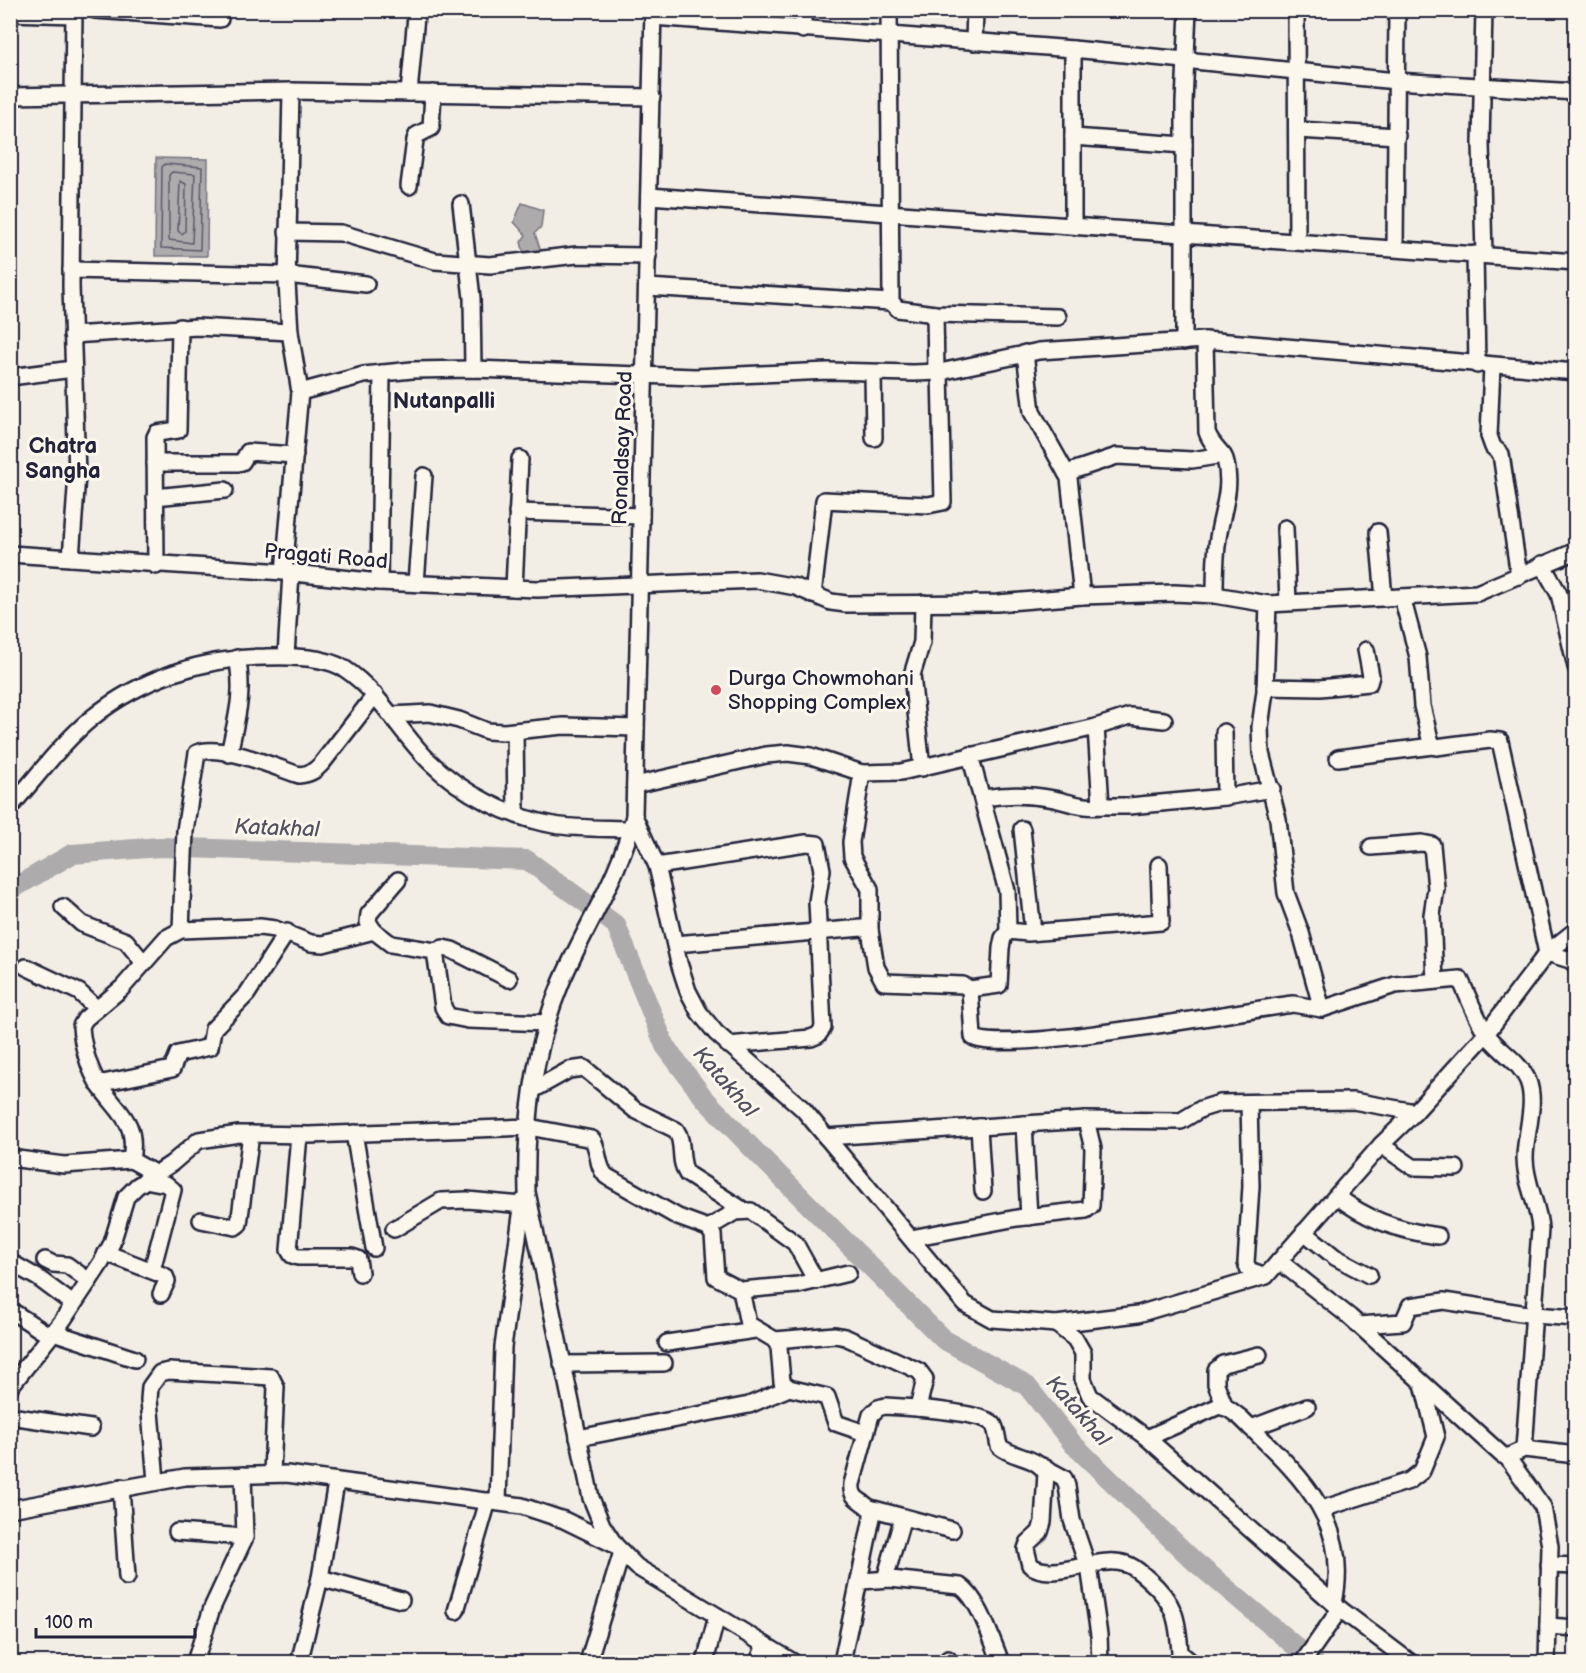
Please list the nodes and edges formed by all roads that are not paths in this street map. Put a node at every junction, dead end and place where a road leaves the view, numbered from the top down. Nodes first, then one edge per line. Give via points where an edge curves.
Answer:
1 (95, 10) edge
2 (803, 10) edge
3 (890, 10) edge
4 (975, 10) edge
5 (1188, 10) edge
6 (1296, 10) edge
7 (1397, 10) edge
8 (1484, 10) edge
9 (74, 13) edge
10 (10, 14) edge
11 (653, 14) edge
12 (416, 16) dead end
13 (220, 19) dead end
14 (803, 30) junction
15 (889, 37) junction
16 (974, 42) junction
17 (1073, 49) junction
18 (1185, 59) junction
19 (1296, 71) junction
20 (1396, 81) junction
21 (1484, 87) junction
22 (291, 91) junction
23 (1575, 92) edge
24 (409, 93) junction
25 (433, 93) junction
26 (74, 95) junction
27 (10, 96) edge
28 (652, 97) junction
29 (1298, 130) junction
30 (1073, 136) junction
31 (1397, 136) junction
32 (1184, 145) junction
33 (409, 186) dead end
34 (648, 195) junction
35 (461, 204) dead end
36 (890, 211) junction
37 (1073, 225) junction
38 (287, 232) junction
39 (1184, 233) junction
40 (1296, 241) junction
41 (1395, 248) junction
42 (1479, 254) junction
43 (648, 256) junction
44 (468, 262) junction
45 (1575, 262) edge
46 (71, 270) junction
47 (287, 275) junction
48 (366, 284) dead end
49 (647, 287) junction
50 (891, 302) junction
51 (935, 314) junction
52 (1058, 317) dead end
53 (180, 327) junction
54 (290, 332) junction
55 (72, 335) junction
56 (1205, 340) junction
57 (1184, 342) junction
58 (1025, 353) junction
59 (1485, 365) junction
60 (73, 369) junction
61 (473, 369) junction
62 (938, 372) junction
63 (1575, 372) edge
64 (382, 373) junction
65 (873, 373) junction
66 (645, 376) junction
67 (10, 377) edge
68 (300, 393) junction
69 (874, 438) dead end
70 (295, 455) junction
71 (1223, 455) junction
72 (520, 459) dead end
73 (155, 463) junction
74 (1066, 473) junction
75 (424, 476) dead end
76 (225, 490) dead end
77 (155, 497) junction
78 (517, 512) junction
79 (640, 516) junction
80 (1285, 528) dead end
81 (1378, 532) dead end
82 (1575, 551) edge
83 (10, 554) edge
84 (70, 558) junction
85 (1542, 564) junction
86 (156, 566) junction
87 (288, 573) junction
88 (1519, 576) junction
89 (379, 582) junction
90 (416, 584) junction
91 (638, 586) junction
92 (514, 588) junction
93 (813, 595) junction
94 (1215, 595) junction
95 (1082, 596) junction
96 (1402, 597) junction
97 (1384, 598) junction
98 (1288, 602) junction
99 (923, 603) junction
100 (1268, 604) junction
101 (1366, 650) dead end
102 (285, 656) junction
103 (237, 658) junction
104 (1575, 667) edge
105 (1265, 687) junction
106 (375, 695) junction
107 (391, 715) junction
108 (1164, 720) dead end
109 (1096, 727) junction
110 (636, 728) junction
111 (515, 731) junction
112 (1224, 732) dead end
113 (1433, 746) junction
114 (229, 754) junction
115 (970, 755) junction
116 (1338, 758) dead end
117 (922, 768) junction
118 (862, 773) junction
119 (635, 785) junction
120 (1272, 789) junction
121 (1225, 797) junction
122 (982, 798) junction
123 (1101, 806) junction
124 (10, 807) edge
125 (516, 814) junction
126 (632, 823) junction
127 (1022, 828) dead end
128 (1371, 847) dead end
129 (1159, 865) dead end
130 (657, 866) junction
131 (398, 880) dead end
132 (63, 907) dead end
133 (181, 930) junction
134 (870, 930) junction
135 (1575, 930) edge
136 (374, 931) junction
137 (1008, 931) junction
138 (287, 932) junction
139 (819, 932) junction
140 (1033, 932) junction
141 (675, 944) junction
142 (435, 951) junction
143 (1547, 953) junction
144 (1573, 962) edge
145 (144, 963) junction
146 (26, 967) dead end
147 (508, 979) dead end
148 (1435, 981) junction
149 (970, 989) junction
150 (98, 1009) junction
151 (1322, 1009) junction
152 (547, 1023) junction
153 (1486, 1034) junction
154 (728, 1045) junction
155 (98, 1084) junction
156 (533, 1090) junction
157 (1249, 1103) junction
158 (1415, 1112) junction
159 (1086, 1120) junction
160 (1024, 1124) junction
161 (979, 1127) junction
162 (529, 1128) junction
163 (354, 1133) junction
164 (251, 1134) junction
165 (299, 1135) junction
166 (826, 1137) junction
167 (1381, 1145) junction
168 (10, 1158) edge
169 (131, 1160) junction
170 (1456, 1168) dead end
171 (526, 1175) junction
172 (151, 1178) junction
173 (983, 1191) dead end
174 (1336, 1196) junction
175 (522, 1205) junction
176 (743, 1210) junction
177 (1029, 1217) junction
178 (201, 1220) dead end
179 (394, 1228) dead end
180 (708, 1228) junction
181 (1305, 1232) junction
182 (1438, 1236) dead end
183 (911, 1238) junction
184 (374, 1248) dead end
185 (106, 1253) junction
186 (45, 1260) dead end
187 (1280, 1261) junction
188 (10, 1262) edge
189 (152, 1270) junction
190 (360, 1273) dead end
191 (848, 1273) dead end
192 (1369, 1275) dead end
193 (1266, 1276) junction
194 (89, 1281) junction
195 (816, 1281) junction
196 (741, 1290) junction
197 (161, 1293) dead end
198 (73, 1304) junction
199 (10, 1310) edge
200 (1534, 1315) junction
201 (1575, 1318) edge
202 (1056, 1324) junction
203 (1358, 1324) junction
204 (755, 1330) junction
205 (51, 1334) junction
206 (775, 1340) junction
207 (667, 1343) dead end
208 (1259, 1355) dead end
209 (135, 1359) dead end
210 (664, 1363) dead end
211 (562, 1364) junction
212 (1423, 1384) junction
213 (10, 1387) edge
214 (789, 1388) junction
215 (1225, 1407) junction
216 (1307, 1407) dead end
217 (918, 1408) junction
218 (10, 1416) edge
219 (92, 1428) dead end
220 (1251, 1428) junction
221 (865, 1433) junction
222 (578, 1438) junction
223 (1147, 1438) junction
224 (1524, 1449) junction
225 (1575, 1455) edge
226 (1507, 1457) junction
227 (1042, 1466) junction
228 (272, 1473) junction
229 (243, 1474) junction
230 (156, 1481) junction
231 (336, 1483) junction
232 (121, 1487) junction
233 (493, 1502) junction
234 (870, 1508) junction
235 (10, 1509) edge
236 (1322, 1509) junction
237 (903, 1517) junction
238 (952, 1530) dead end
239 (177, 1532) dead end
240 (245, 1537) junction
241 (618, 1548) junction
242 (1088, 1565) junction
243 (1549, 1565) junction
244 (1575, 1566) edge
245 (127, 1577) dead end
246 (320, 1578) junction
247 (885, 1579) junction
248 (861, 1581) junction
249 (401, 1600) dead end
250 (1337, 1606) junction
251 (456, 1611) dead end
252 (717, 1616) junction
253 (1548, 1626) junction
254 (1575, 1628) edge
255 (765, 1645) junction
256 (300, 1659) dead end
257 (1183, 1659) edge
258 (195, 1662) edge
259 (588, 1662) edge
260 (705, 1662) edge
261 (758, 1662) edge
262 (793, 1662) edge
263 (842, 1662) edge
264 (1001, 1662) edge
265 (1100, 1662) edge
266 (1303, 1662) edge
267 (1410, 1662) edge
268 (1547, 1662) edge

1 - 13 street
2 - 14 street
3 - 15 street
4 - 16 street
5 - 18 street
6 - 19 street
7 - 20 street
8 - 21 street
9 - 10 street
9 - 26 street
11 - 14 street
11 - 28 street, Ronaldsay Road
12 - 24 street
14 - 15 street
15 - 16 street
15 - 36 street
16 - 17 street
17 - 18 street
17 - 30 street
18 - 19 street
18 - 32 street
19 - 20 street
19 - 29 street
20 - 21 street
20 - 31 street
21 - 23 street
21 - 42 street
22 - 24 street
22 - 26 street
22 - 38 street
24 - 25 street
25 - 28 street
25 - 33 street via 430,128 415,140
26 - 27 street
26 - 46 street
28 - 34 street, Ronaldsay Road
29 - 31 street
29 - 40 street
30 - 32 street
30 - 37 street
31 - 41 street
32 - 39 street
34 - 36 street
34 - 43 street, Ronaldsay Road
35 - 44 street
36 - 37 street
36 - 50 street
37 - 39 street
38 - 44 street via 341,233 435,261
38 - 47 street
39 - 40 street
39 - 57 street
40 - 41 street
41 - 42 street
42 - 45 street
42 - 59 street
43 - 44 street via 577,255 510,265
43 - 49 street, Ronaldsay Road
44 - 61 street
46 - 47 street
46 - 55 street
47 - 48 street
47 - 54 street
49 - 50 street
49 - 66 street, Ronaldsay Road
50 - 51 street via 898,309
51 - 52 street
51 - 62 street
53 - 54 street
53 - 55 street
53 - 73 street via 178,430 158,433
54 - 68 street
55 - 60 street
56 - 57 street
56 - 59 street
56 - 71 street via 1207,432 1211,445
57 - 58 street
58 - 62 street
58 - 74 street via 1032,412
59 - 63 street
59 - 88 street via 1489,436 1501,454
60 - 67 street
60 - 84 street via 77,475
61 - 64 street
61 - 66 street
62 - 65 street
62 - 93 street via 943,502 928,506 824,500
64 - 68 street
64 - 89 street
65 - 66 street
65 - 69 street
66 - 79 street, Ronaldsay Road
68 - 70 street
70 - 73 street via 248,452 238,463
70 - 87 street
71 - 74 street via 1180,460 1117,456
71 - 94 street via 1228,495 1217,545
72 - 78 street
73 - 77 street
74 - 95 street
75 - 90 street
76 - 77 street
77 - 86 street
78 - 79 street
78 - 92 street
79 - 91 street, Ronaldsay Road
80 - 98 street
81 - 97 street
82 - 85 street, Pragati Road
83 - 84 street, Pragati Road
84 - 86 street, Pragati Road
85 - 88 street, Pragati Road
85 - 104 street via 1559,594
86 - 87 street, Pragati Road
87 - 89 street, Pragati Road
87 - 102 street
88 - 96 street, Pragati Road via 1477,593
89 - 90 street, Pragati Road
90 - 92 street, Pragati Road
91 - 92 street, Pragati Road
91 - 93 street, Pragati Road via 757,580 796,587
91 - 110 street, Ronaldsay Road
93 - 99 street, Pragati Road via 846,604
94 - 95 street, Pragati Road
94 - 100 street, Pragati Road
95 - 99 street, Pragati Road via 998,603
96 - 97 street, Pragati Road
96 - 113 street via 1418,657 1422,706
97 - 98 street, Pragati Road
98 - 100 street, Pragati Road
99 - 117 street via 922,642 912,675
100 - 105 street
101 - 105 street via 1371,676 1368,683 1320,688
102 - 103 street
102 - 106 street via 342,667
103 - 114 street via 242,694
103 - 124 street via 213,660 151,683 93,716
105 - 120 street via 1260,742
106 - 107 street
106 - 114 street via 314,772 299,775
107 - 111 street via 430,713 487,731
107 - 125 street via 430,762 461,788
108 - 109 street via 1130,716
109 - 115 street
109 - 123 street
110 - 111 street via 563,726
110 - 119 street, Ronaldsay Road
111 - 125 street
112 - 121 street
113 - 116 street
113 - 143 street via 1500,741
114 - 133 street via 204,750 197,753 185,831
115 - 117 street
115 - 122 street
117 - 118 street
118 - 119 street via 811,756 788,753
118 - 134 street via 851,842 852,857 870,889
119 - 126 street, Ronaldsay Road
120 - 121 street
120 - 151 street via 1286,893
121 - 123 street
122 - 123 street via 1012,794 1072,806
122 - 137 street via 1006,891
125 - 126 street via 555,825
126 - 130 street
126 - 152 street, Ronaldsay Road via 626,849 562,982
127 - 140 street
128 - 148 street via 1429,842 1432,845 1436,888 1432,915
129 - 140 street via 1161,922
130 - 139 street via 813,842 819,850 822,870 816,902
130 - 141 street
131 - 136 street via 369,914 368,922
132 - 145 street via 82,924 126,941
133 - 138 street via 260,927
133 - 145 street via 166,938
134 - 139 street
134 - 149 street via 876,967 884,982 956,983
135 - 143 street
136 - 138 street via 323,944
136 - 142 street via 391,944
137 - 140 street
137 - 149 street via 1002,938 999,986
138 - 155 street via 247,994 213,1029 210,1047 178,1054 172,1069
139 - 141 street
139 - 154 street via 823,1028 818,1035
141 - 154 street via 688,991 699,1012
142 - 147 street via 452,950
142 - 152 street via 443,1007 448,1016
143 - 144 street
143 - 153 street
145 - 150 street
146 - 150 street via 79,992
148 - 151 street via 1395,985
148 - 153 street via 1460,979
149 - 151 street via 971,1029 978,1040 1095,1034 1293,1004
150 - 155 street via 81,1026
152 - 156 street, Ronaldsay Road
153 - 158 street
153 - 200 street via 1528,1081 1531,1102 1525,1160 1540,1229
154 - 166 street via 803,1109
155 - 169 street via 130,1127 134,1144
156 - 162 street, Ronaldsay Road
156 - 176 street via 569,1070 584,1068 635,1110 676,1130 687,1174
157 - 158 street via 1353,1101
157 - 159 street via 1209,1106 1181,1121
157 - 193 street via 1251,1186 1246,1263 1249,1270
158 - 167 street
159 - 160 street
159 - 177 street via 1093,1149 1090,1206 1086,1210
160 - 161 street
160 - 177 street
161 - 166 street
161 - 173 street
162 - 163 street
162 - 171 street, Ronaldsay Road
162 - 180 street via 592,1139 600,1170 606,1176 678,1217
163 - 165 street
163 - 184 street
164 - 165 street
164 - 172 street via 199,1140
164 - 178 street via 239,1224 235,1227
165 - 190 street via 289,1250 298,1257 352,1257 358,1259
166 - 183 street
167 - 170 street via 1413,1167
167 - 174 street
168 - 169 street via 64,1165
169 - 172 street
171 - 175 street
171 - 211 street via 530,1217
172 - 185 street via 126,1197
172 - 189 street via 173,1190
174 - 181 street
174 - 182 street via 1360,1214 1408,1232
175 - 179 street via 441,1201
175 - 233 street via 503,1347
176 - 180 street
176 - 195 street via 751,1211 795,1243
177 - 183 street
180 - 196 street via 713,1235 716,1277
181 - 187 street
181 - 192 street via 1335,1257
183 - 202 street via 965,1304 978,1313 992,1319
185 - 189 street
185 - 194 street
186 - 194 street via 67,1265
187 - 193 street
187 - 203 street
188 - 198 street
189 - 197 street via 167,1281
191 - 195 street
193 - 202 street via 1138,1314
194 - 198 street
195 - 196 street
196 - 204 street via 744,1316
198 - 205 street
199 - 205 street
200 - 201 street
200 - 203 street via 1436,1301 1410,1306 1403,1322
200 - 224 street
202 - 223 street via 1075,1339 1083,1353 1089,1395
203 - 212 street
204 - 206 street
204 - 207 street
205 - 209 street
205 - 213 street
206 - 214 street via 781,1355 782,1382
206 - 217 street via 845,1337 919,1371 925,1379
208 - 215 street via 1223,1364 1215,1370
210 - 211 street
211 - 222 street
212 - 226 street
212 - 236 street via 1436,1437 1422,1471 1409,1481
214 - 221 street via 827,1397 836,1423
214 - 222 street via 749,1406
215 - 220 street
215 - 223 street via 1210,1409
216 - 220 street
217 - 221 street via 878,1407
217 - 227 street via 991,1422 999,1446
218 - 219 street
220 - 236 street
221 - 234 street via 851,1491
222 - 241 street via 591,1498
223 - 250 street
224 - 225 street
224 - 226 street
226 - 243 street via 1543,1507 1550,1545
227 - 242 street via 1064,1478 1072,1520
227 - 242 street via 1046,1473 1043,1522 1041,1532 1028,1543 1027,1558 1041,1569
228 - 229 street
228 - 230 street via 276,1387 271,1377 169,1371 160,1373 150,1387
228 - 231 street
229 - 230 street
229 - 240 street
230 - 232 street
231 - 233 street via 420,1490
231 - 246 street
232 - 235 street
232 - 245 street
233 - 241 street via 542,1511
233 - 251 street
234 - 237 street
234 - 248 street via 873,1519
236 - 250 street via 1339,1574
237 - 238 street
237 - 247 street
239 - 240 street
240 - 258 street via 212,1608
241 - 252 street via 637,1567
241 - 259 street
242 - 257 street via 1125,1563 1158,1588 1177,1618
242 - 265 street
243 - 244 street
243 - 253 street
246 - 249 street
246 - 256 street
247 - 248 street
247 - 264 street via 954,1584 965,1589
248 - 263 street
250 - 266 street via 1322,1637
250 - 267 street
252 - 255 street
252 - 260 street
253 - 254 street
253 - 268 street
255 - 261 street
255 - 262 street

